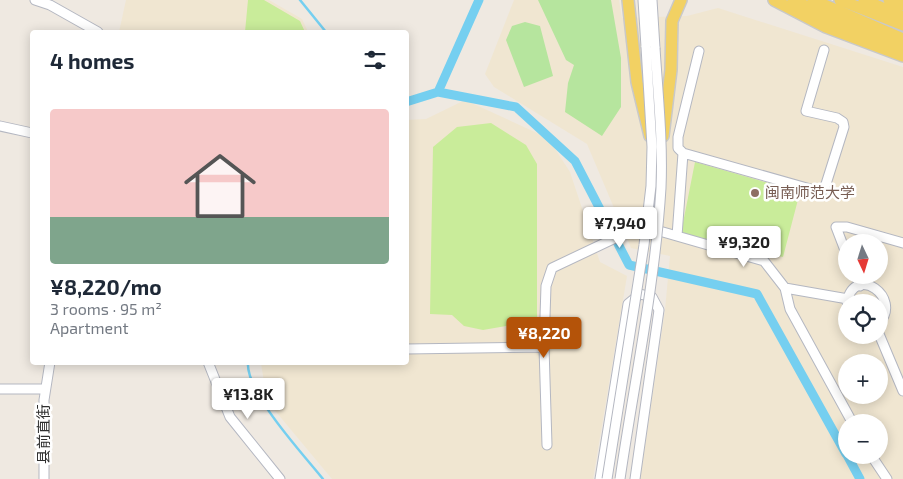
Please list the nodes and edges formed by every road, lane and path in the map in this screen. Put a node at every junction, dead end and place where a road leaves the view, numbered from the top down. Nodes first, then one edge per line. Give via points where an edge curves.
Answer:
1 (35, 0) edge
2 (628, 0) edge
3 (643, 0) edge
4 (652, 0) edge
5 (681, 0) edge
6 (774, 0) edge
7 (793, 0) edge
8 (813, 0) edge
9 (840, 0) edge
10 (864, 0) edge
11 (889, 0) edge
12 (903, 5) edge
13 (903, 17) edge
14 (903, 25) edge
15 (94, 30) edge
16 (903, 39) edge
17 (651, 47) junction
18 (903, 47) edge
19 (824, 50) dead end
20 (699, 51) dead end
21 (903, 56) edge
22 (0, 126) edge
23 (30, 133) edge
24 (657, 147) junction
25 (683, 153) junction
26 (839, 234) edge
27 (872, 234) edge
28 (676, 236) junction
29 (888, 239) edge
30 (903, 243) edge
31 (860, 286) joint
32 (785, 288) junction
33 (852, 294) edge
34 (885, 294) edge
35 (838, 299) edge
36 (883, 344) edge
37 (544, 347) junction
38 (409, 349) edge
39 (49, 365) edge
40 (209, 365) edge
41 (0, 389) edge
42 (44, 389) junction
43 (903, 391) edge
44 (848, 414) edge
45 (547, 445) dead end
46 (877, 464) edge
47 (44, 479) edge
48 (280, 479) edge
49 (600, 479) edge
50 (607, 479) edge
51 (620, 479) edge
52 (635, 479) edge
53 (887, 479) edge

1 - 15 street
2 - 24 main road, bridge via 636,82
3 - 17 street
4 - 17 street
5 - 24 main road, bridge via 672,21 671,70
6 - 21 main road via 826,27
7 - 18 main road via 856,30
8 - 16 main road
9 - 14 main road
10 - 13 main road
11 - 12 main road
17 - 24 street, bridge
19 - 25 street via 806,111 837,118 844,127 821,192
20 - 25 street via 677,144
22 - 23 street
24 - 50 street, bridge
24 - 51 street, bridge via 661,188 656,246
25 - 28 street
26 - 27 street via 836,227
28 - 32 street via 764,261
28 - 37 street via 650,228 630,231 552,268 546,286
29 - 30 street
31 - 33 street
31 - 34 street via 867,284 880,288
32 - 35 street
32 - 44 street via 790,309
36 - 43 street
37 - 38 street
37 - 45 street
39 - 42 street, 县前直街
40 - 48 street via 230,417
41 - 42 street
42 - 47 street, 县前直街
46 - 53 street
49 - 52 street via 628,304 640,294 652,297 659,310

